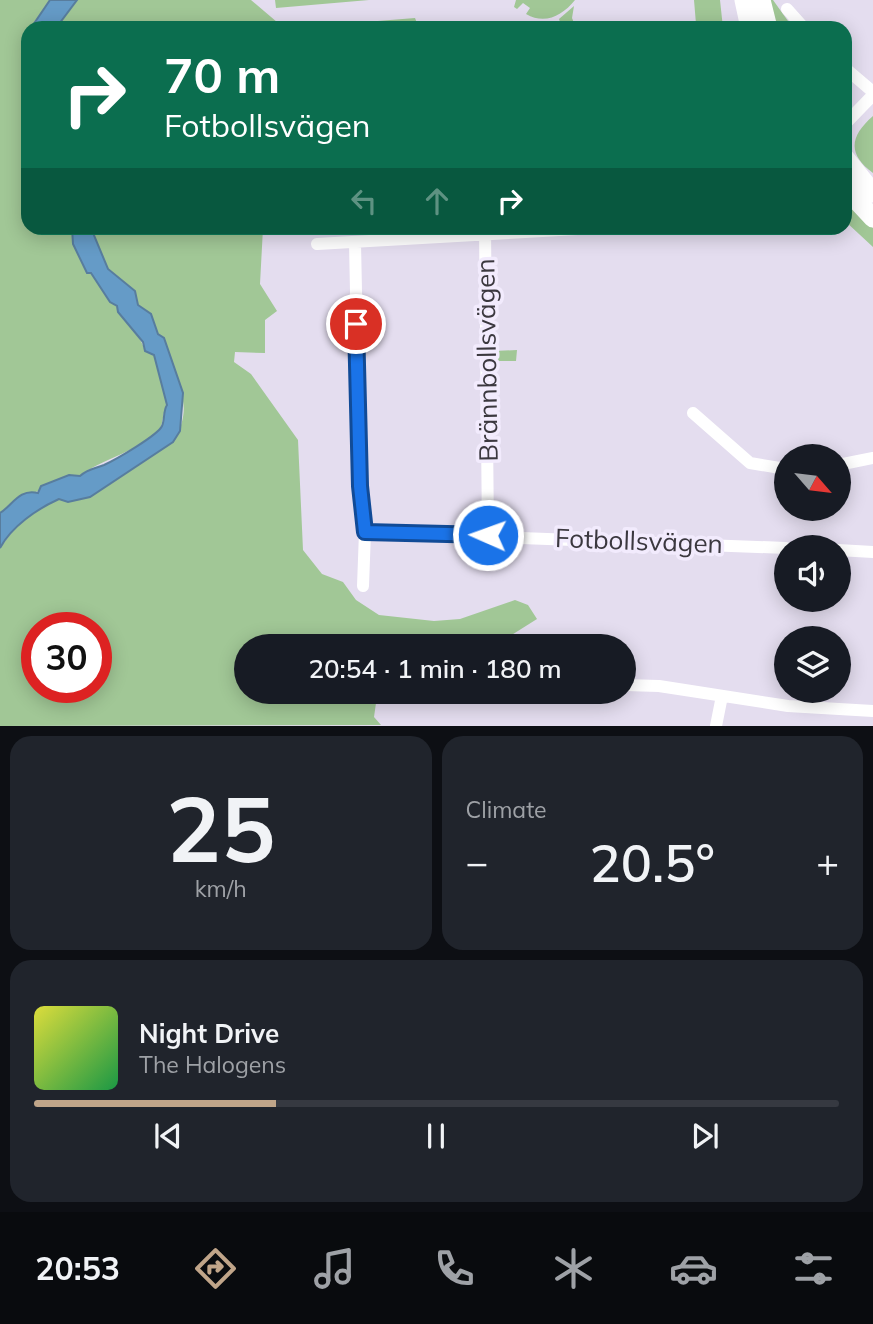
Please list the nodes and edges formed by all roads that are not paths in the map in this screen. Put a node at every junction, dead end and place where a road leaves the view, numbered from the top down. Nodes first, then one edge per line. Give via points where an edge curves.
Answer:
1 (744, 0) edge
2 (761, 0) edge
3 (787, 9) dead end
4 (748, 21) edge
5 (766, 21) edge
6 (798, 21) edge
7 (852, 74) edge
8 (873, 94) edge
9 (852, 116) edge
10 (852, 167) edge
11 (873, 193) edge
12 (852, 196) edge
13 (873, 218) edge
14 (450, 235) edge
15 (485, 235) edge
16 (355, 243) junction
17 (317, 244) dead end
18 (693, 414) dead end
19 (873, 458) edge
20 (851, 462) edge
21 (774, 467) edge
22 (365, 532) junction
23 (488, 535) junction
24 (774, 547) edge
25 (851, 551) edge
26 (873, 552) edge
27 (363, 586) dead end
28 (636, 685) edge
29 (722, 696) junction
30 (873, 711) edge
31 (716, 726) edge

1 - 4 main road
2 - 5 main road
3 - 6 street
7 - 8 street
8 - 9 street
10 - 11 main road
12 - 13 main road
14 - 16 street
15 - 23 street, Brännbollsvägen
16 - 17 street
16 - 22 street
18 - 21 street via 750,463
19 - 20 street
22 - 23 street, Fotbollsvägen
22 - 27 street
23 - 24 street, Fotbollsvägen
25 - 26 street
28 - 29 street
29 - 30 street
29 - 31 street

